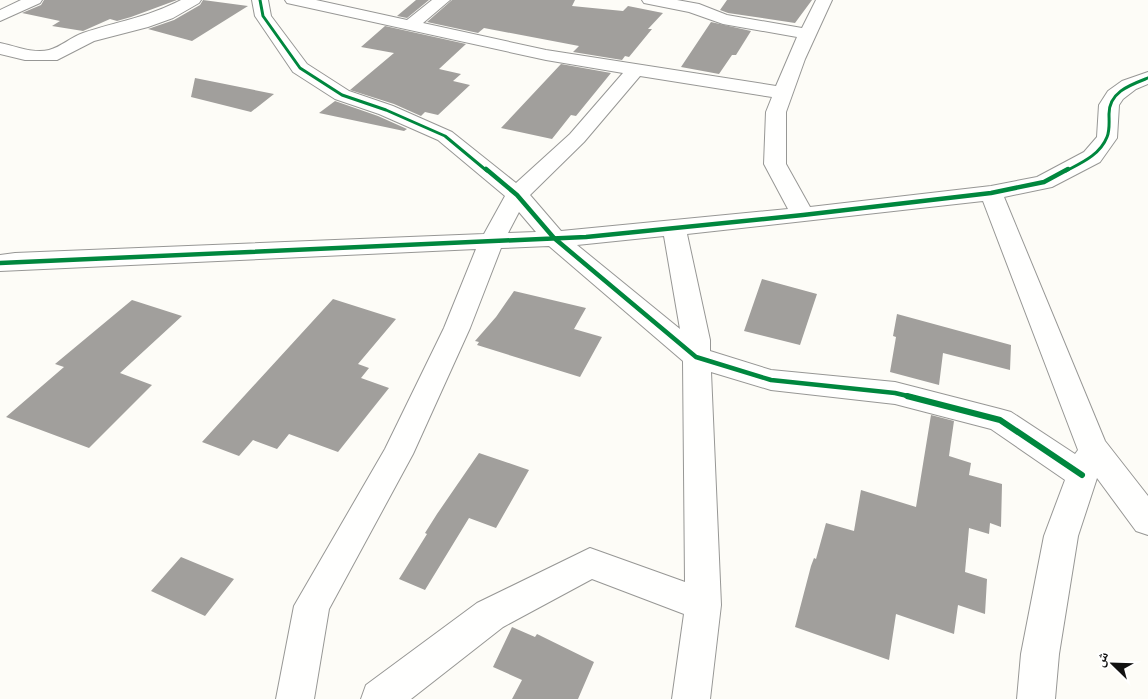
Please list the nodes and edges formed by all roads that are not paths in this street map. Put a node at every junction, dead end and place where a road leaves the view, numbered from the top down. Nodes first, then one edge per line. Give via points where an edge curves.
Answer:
1 (34, 0) edge
2 (193, 0) edge
3 (260, 0) edge
4 (293, 0) edge
5 (442, 0) edge
6 (650, 0) edge
7 (824, 0) edge
8 (316, 2) edge
9 (696, 4) edge
10 (0, 16) edge
11 (409, 26) junction
12 (807, 34) junction
13 (0, 48) edge
14 (636, 69) junction
15 (1148, 78) edge
16 (782, 94) junction
17 (991, 193) junction
18 (517, 195) junction
19 (803, 215) junction
20 (674, 228) junction
21 (554, 238) junction
22 (492, 240) junction
23 (0, 263) edge
24 (696, 357) junction
25 (1087, 461) junction
26 (1148, 521) edge
27 (703, 605) junction
28 (295, 699) edge
29 (380, 699) edge
30 (691, 699) edge
31 (1036, 699) edge

1 - 10 street
2 - 13 street via 150,20 88,37 51,56 25,55
3 - 18 street via 263,16 300,68 342,95 445,136
4 - 8 street
5 - 11 street
6 - 9 street
7 - 12 street
8 - 11 street
9 - 12 street via 723,19
11 - 14 street via 546,55
12 - 16 street
14 - 16 street
14 - 18 street via 578,138
15 - 17 street via 1128,85 1115,95 1109,105 1107,138 1092,157 1044,182
16 - 19 street via 776,112 775,164
17 - 19 street
17 - 25 street
18 - 21 street
18 - 22 street
19 - 20 street
20 - 21 street
20 - 24 street via 696,340
21 - 22 street
21 - 24 street
22 - 23 street
22 - 28 street via 457,328 398,454 312,606
24 - 25 street via 771,380 895,393 1000,420
24 - 27 street
25 - 26 street
25 - 31 street via 1061,536 1040,654
27 - 29 street via 590,563 490,615
27 - 30 street

